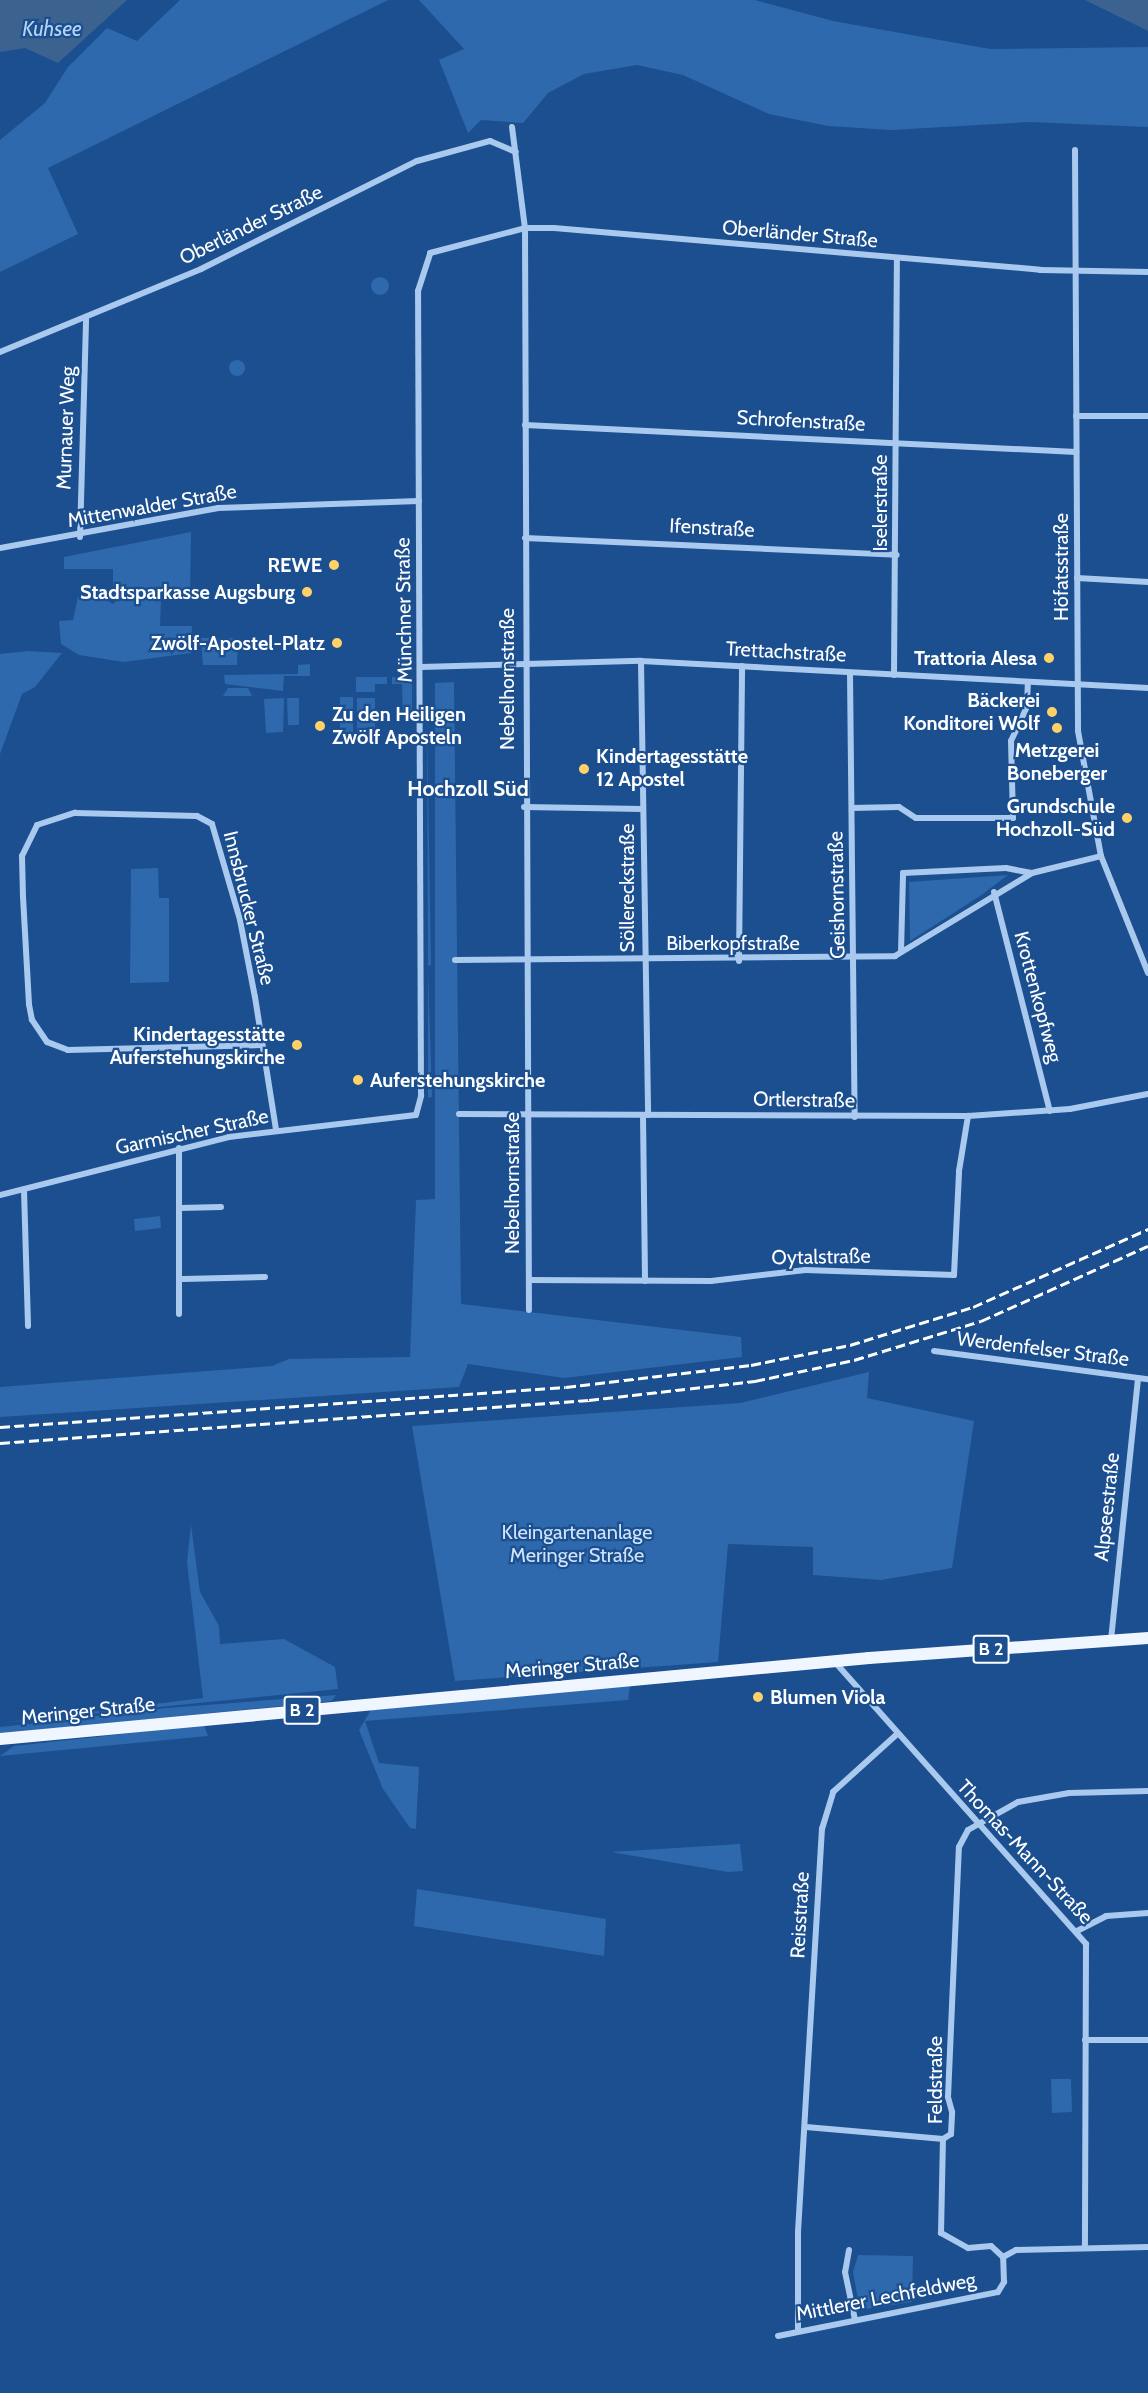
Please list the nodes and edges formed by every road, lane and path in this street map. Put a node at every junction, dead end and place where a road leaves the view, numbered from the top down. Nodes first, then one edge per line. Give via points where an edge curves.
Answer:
1 (512, 127) dead end
2 (1076, 150) dead end
3 (516, 152) junction
4 (525, 228) junction
5 (897, 260) junction
6 (1148, 272) edge
7 (1077, 273) junction
8 (86, 319) junction
9 (0, 352) edge
10 (1076, 416) junction
11 (1148, 416) edge
12 (525, 425) junction
13 (896, 442) junction
14 (1076, 452) junction
15 (419, 501) junction
16 (80, 537) junction
17 (525, 538) junction
18 (0, 548) edge
19 (897, 555) junction
20 (1077, 578) junction
21 (1148, 582) edge
22 (641, 661) junction
23 (523, 664) junction
24 (742, 666) junction
25 (421, 667) junction
26 (850, 672) junction
27 (894, 675) junction
28 (1028, 683) junction
29 (1077, 685) junction
30 (1148, 688) edge
31 (524, 807) junction
32 (852, 808) junction
33 (643, 809) junction
34 (1101, 856) junction
35 (1032, 873) junction
36 (994, 892) junction
37 (901, 952) junction
38 (854, 958) junction
39 (455, 960) dead end
40 (528, 960) junction
41 (644, 960) junction
42 (739, 961) junction
43 (1148, 973) edge
44 (262, 1046) junction
45 (1148, 1094) edge
46 (421, 1103) joint
47 (1050, 1111) junction
48 (459, 1114) dead end
49 (646, 1115) junction
50 (529, 1116) junction
51 (968, 1116) junction
52 (855, 1117) junction
53 (276, 1131) junction
54 (179, 1148) junction
55 (24, 1190) junction
56 (0, 1195) edge
57 (221, 1207) dead end
58 (180, 1208) junction
59 (266, 1277) dead end
60 (183, 1279) junction
61 (530, 1280) junction
62 (645, 1281) junction
63 (529, 1310) dead end
64 (179, 1314) dead end
65 (28, 1326) dead end
66 (934, 1351) dead end
67 (1138, 1378) junction
68 (1148, 1379) edge
69 (1148, 1638) edge
70 (1111, 1640) junction
71 (834, 1661) junction
72 (896, 1736) junction
73 (0, 1739) edge
74 (1148, 1791) edge
75 (978, 1824) junction
76 (1148, 1913) edge
77 (1077, 1931) junction
78 (1085, 2040) junction
79 (1148, 2040) edge
80 (806, 2127) junction
81 (943, 2139) junction
82 (1148, 2247) edge
83 (1085, 2248) junction
84 (849, 2250) dead end
85 (1003, 2257) junction
86 (855, 2320) junction
87 (798, 2330) junction
88 (778, 2336) dead end

1 - 3 street
2 - 7 street, Höfatsstraße
3 - 4 street
3 - 8 street, Oberländer Straße via 490,141 417,160 218,261
4 - 5 street, Oberländer Straße
4 - 12 street, Nebelhornstraße
4 - 15 street, Münchner Straße via 453,243 430,253 421,270
5 - 7 street, Oberländer Straße
5 - 13 street, Iselerstraße
6 - 7 street, Oberländer Straße
7 - 10 street, Höfatsstraße
8 - 9 street, Oberländer Straße
8 - 16 street, Murnauer Weg
10 - 11 street
10 - 14 street, Höfatsstraße
12 - 13 street, Schrofenstraße
12 - 17 street, Nebelhornstraße
13 - 14 street, Schrofenstraße
13 - 19 street, Iselerstraße
14 - 20 street, Höfatsstraße
15 - 16 street, Mittenwalder Straße via 234,506
15 - 25 street, Münchner Straße
16 - 18 street, Mittenwalder Straße
17 - 19 street, Ifenstraße
17 - 23 street, Nebelhornstraße
19 - 27 street, Iselerstraße
20 - 21 street
20 - 29 street, Höfatsstraße
22 - 23 street, Trettachstraße
22 - 24 street, Trettachstraße
22 - 33 street, Söllereckstraße
23 - 25 street, Trettachstraße
23 - 31 street, Nebelhornstraße
24 - 26 street, Trettachstraße
24 - 42 street
25 - 46 street, Münchner Straße
26 - 27 street, Trettachstraße
26 - 32 street, Geishornstraße
27 - 28 street, Trettachstraße
28 - 29 street, Trettachstraße
28 - 32 street via 1027,707 1011,741 1014,818 916,818 899,807
29 - 30 street, Trettachstraße
29 - 34 street, Höfatsstraße via 1083,773
31 - 33 street
31 - 40 street, Nebelhornstraße
32 - 38 street, Geishornstraße
33 - 41 street, Söllereckstraße
34 - 35 street, Biberkopfstraße
34 - 43 street, Höfatsstraße
35 - 36 street, Biberkopfstraße
35 - 37 street, Biberkopfstraße via 1006,868 903,873
36 - 37 street, Biberkopfstraße
36 - 47 street, Krottenkopfweg
37 - 38 street, Biberkopfstraße
38 - 42 street, Biberkopfstraße
38 - 52 street, Geishornstraße
39 - 40 street, Biberkopfstraße
40 - 41 street, Biberkopfstraße
40 - 50 street, Nebelhornstraße
41 - 42 street, Biberkopfstraße
41 - 49 street, Söllereckstraße
44 - 44 street, Innsbrucker Straße via 240,920 206,818 75,813 38,825 22,856 23,908 31,1012 47,1042 68,1050
44 - 53 street, Innsbrucker Straße
45 - 47 street, Ortlerstraße
46 - 53 street, Garmischer Straße via 416,1115 401,1120
47 - 51 street, Ortlerstraße
48 - 50 street, Ortlerstraße
49 - 50 street, Ortlerstraße
49 - 52 street, Ortlerstraße
49 - 62 street, Söllereckstraße
50 - 61 street, Nebelhornstraße
51 - 52 street, Ortlerstraße
51 - 62 street, Oytalstraße via 958,1171 954,1275 805,1270 711,1281
53 - 54 street, Garmischer Straße
54 - 55 street, Garmischer Straße
54 - 58 street
55 - 56 street, Garmischer Straße
55 - 65 street
57 - 58 street
58 - 60 street
59 - 60 street
60 - 64 street
61 - 62 street, Oytalstraße
61 - 63 street, Nebelhornstraße
66 - 67 street, Werdenfelser Straße
67 - 68 street, Werdenfelser Straße
67 - 70 street, Alpseestraße
69 - 70 main road, Meringer Straße / B 2
70 - 71 main road, Meringer Straße / B 2
71 - 72 street, Thomas-Mann-Straße
71 - 73 main road, Meringer Straße / B 2
72 - 75 street, Thomas-Mann-Straße
72 - 80 street, Reisstraße via 833,1792 826,1809
74 - 75 street via 1069,1793 1018,1802
75 - 77 street, Thomas-Mann-Straße
75 - 81 street, Feldstraße via 959,1847 948,2097 951,2134
76 - 77 street via 1106,1916
77 - 78 street, Thomas-Mann-Straße via 1086,1944
78 - 79 street
78 - 83 street, Thomas-Mann-Straße
80 - 81 street
80 - 87 street, Reisstraße
81 - 85 street, Feldstraße via 941,2233 968,2248 992,2246
82 - 83 street
83 - 85 street via 1016,2250
84 - 86 street via 845,2272
85 - 86 street, Mittlerer Lechfeldweg via 1004,2282 998,2292
86 - 87 street, Mittlerer Lechfeldweg
87 - 88 street, Mittlerer Lechfeldweg

